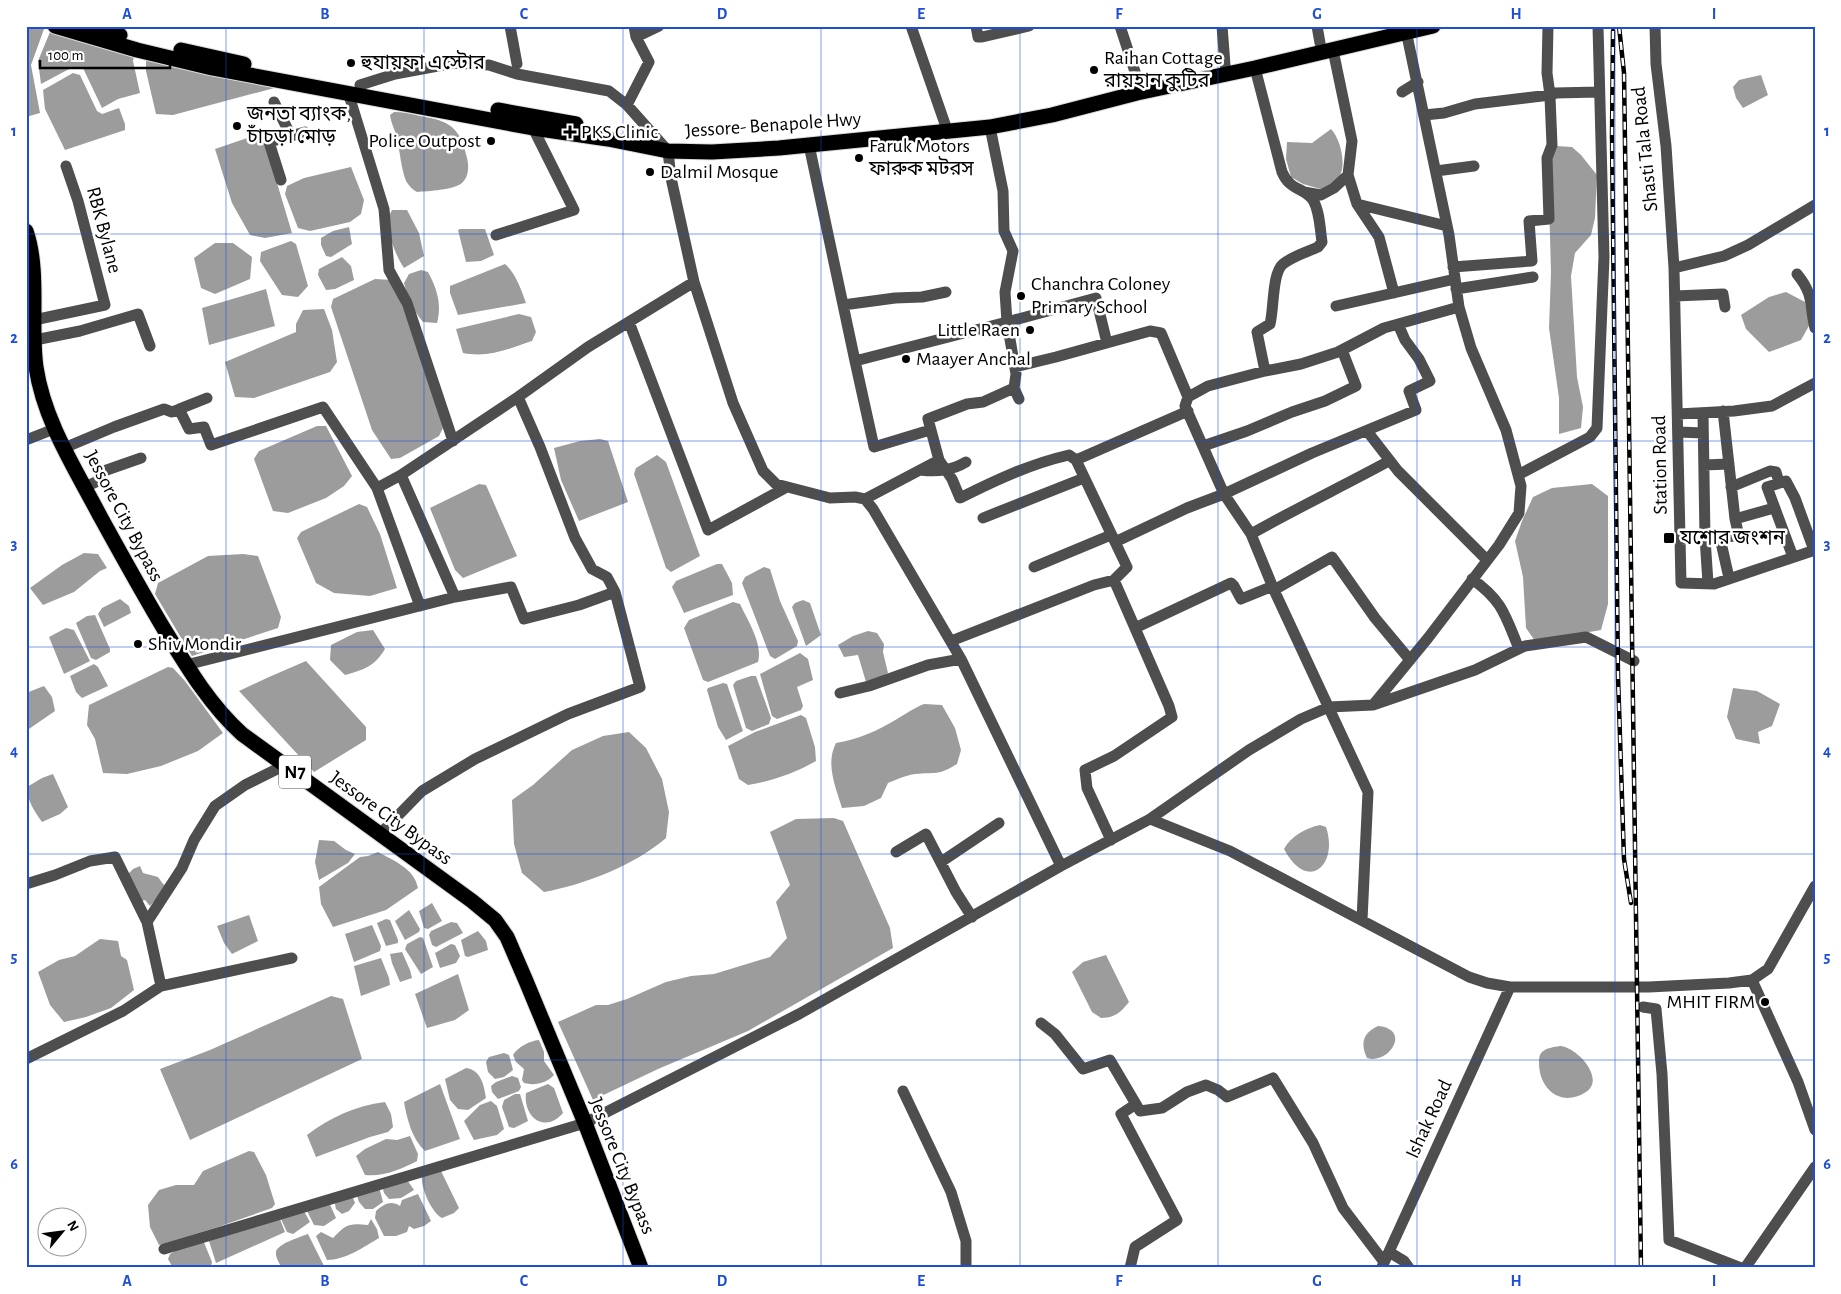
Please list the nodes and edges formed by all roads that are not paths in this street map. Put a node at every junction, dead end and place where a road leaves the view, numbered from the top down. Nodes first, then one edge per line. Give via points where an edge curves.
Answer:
1 (55, 26) edge
2 (93, 26) edge
3 (510, 26) edge
4 (659, 26) edge
5 (910, 26) edge
6 (976, 26) edge
7 (1029, 26) edge
8 (1120, 26) edge
9 (1222, 26) edge
10 (1317, 26) edge
11 (1390, 26) edge
12 (1434, 26) edge
13 (1548, 26) edge
14 (1598, 26) edge
15 (1655, 26) edge
16 (1406, 30) edge
17 (635, 31) edge
18 (1326, 46) junction
19 (517, 64) dead end
20 (1225, 65) junction
21 (1255, 68) junction
22 (1418, 82) junction
23 (1139, 84) junction
24 (354, 88) junction
25 (1402, 92) dead end
26 (1599, 92) junction
27 (274, 102) dead end
28 (627, 105) junction
29 (1424, 115) junction
30 (945, 124) junction
31 (990, 127) junction
32 (533, 128) junction
33 (305, 132) dead end
34 (291, 136) junction
35 (663, 145) junction
36 (810, 145) junction
37 (66, 166) dead end
38 (1474, 166) dead end
39 (1436, 171) junction
40 (1348, 175) junction
41 (281, 180) dead end
42 (1301, 192) junction
43 (1357, 204) junction
44 (1815, 205) edge
45 (1447, 226) junction
46 (26, 231) edge
47 (496, 235) dead end
48 (1453, 267) junction
49 (1674, 268) junction
50 (1797, 274) dead end
51 (1533, 277) dead end
52 (694, 282) junction
53 (1456, 284) junction
54 (946, 292) dead end
55 (1394, 293) junction
56 (1675, 296) junction
57 (104, 305) junction
58 (843, 305) junction
59 (1336, 306) dead end
60 (1726, 307) dead end
61 (1459, 308) junction
62 (34, 320) junction
63 (109, 322) junction
64 (629, 322) junction
65 (1007, 322) junction
66 (1398, 324) junction
67 (1815, 328) edge
68 (35, 340) junction
69 (1107, 343) junction
70 (150, 346) dead end
71 (1342, 350) junction
72 (855, 361) junction
73 (1015, 367) junction
74 (1265, 371) junction
75 (1815, 383) edge
76 (1014, 388) junction
77 (518, 397) junction
78 (1188, 397) junction
79 (1019, 399) dead end
80 (1188, 411) junction
81 (1723, 412) junction
82 (1703, 413) junction
83 (1678, 414) junction
84 (54, 429) junction
85 (930, 430) junction
86 (1367, 431) junction
87 (1679, 432) junction
88 (1703, 432) junction
89 (26, 440) edge
90 (453, 441) junction
91 (1203, 446) junction
92 (64, 448) junction
93 (141, 458) dead end
94 (939, 460) junction
95 (1076, 460) junction
96 (1389, 461) junction
97 (966, 462) dead end
98 (1729, 464) junction
99 (1704, 465) junction
100 (920, 470) junction
101 (401, 476) junction
102 (1518, 476) junction
103 (1084, 478) junction
104 (1779, 482) junction
105 (85, 487) junction
106 (787, 487) junction
107 (1731, 487) junction
108 (377, 488) junction
109 (1224, 494) junction
110 (865, 499) junction
111 (1774, 508) junction
112 (983, 518) dead end
113 (1735, 519) junction
114 (1251, 534) junction
115 (1113, 538) junction
116 (1705, 538) junction
117 (1720, 538) junction
118 (1680, 539) junction
119 (1814, 550) edge
120 (1794, 557) junction
121 (1487, 560) junction
122 (1034, 567) dead end
123 (1730, 578) junction
124 (1472, 579) junction
125 (1114, 580) junction
126 (1708, 583) junction
127 (1273, 588) junction
128 (616, 592) junction
129 (455, 597) junction
130 (420, 606) junction
131 (1135, 628) junction
132 (950, 641) junction
133 (1519, 649) junction
134 (961, 659) junction
135 (1410, 660) junction
136 (1634, 661) dead end
137 (186, 665) junction
138 (840, 693) dead end
139 (1373, 705) junction
140 (1329, 707) junction
141 (286, 766) junction
142 (1150, 819) junction
143 (999, 823) dead end
144 (380, 834) junction
145 (1111, 840) junction
146 (896, 852) dead end
147 (941, 862) junction
148 (1061, 866) junction
149 (26, 884) edge
150 (1815, 886) edge
151 (972, 917) junction
152 (1362, 920) junction
153 (147, 922) junction
154 (292, 958) dead end
155 (1752, 980) junction
156 (161, 986) junction
157 (1510, 987) junction
158 (1643, 1007) dead end
159 (1042, 1023) dead end
160 (26, 1059) edge
161 (903, 1091) dead end
162 (1136, 1104) junction
163 (585, 1122) junction
164 (1815, 1130) edge
165 (1815, 1167) edge
166 (164, 1249) dead end
167 (1385, 1261) edge
168 (640, 1268) edge
169 (966, 1268) edge
170 (1130, 1268) edge
171 (1409, 1268) edge
172 (1741, 1268) edge
173 (1745, 1268) edge

1 - 24 highway, Jessore- Benapole Hwy via 212,68
2 - 24 highway, Jessore- Benapole Hwy via 131,38
3 - 19 street
4 - 17 street
5 - 30 street
6 - 7 street via 978,37
8 - 23 street
9 - 20 street
10 - 18 street
11 - 18 highway, Jessore- Benapole Hwy
12 - 16 highway, Jessore- Benapole Hwy
13 - 29 street via 1550,95 1475,104
14 - 26 street
15 - 49 street, Shasti Tala Road
16 - 18 highway, Jessore- Benapole Hwy
16 - 22 street
17 - 28 street via 649,62
18 - 20 highway, Jessore- Benapole Hwy
18 - 21 highway, Jessore- Benapole Hwy
18 - 40 street via 1352,141
20 - 23 highway, Jessore- Benapole Hwy
21 - 31 highway, Jessore- Benapole Hwy
21 - 42 street via 1282,172 1286,182
22 - 25 street
22 - 29 street
23 - 30 highway, Jessore- Benapole Hwy via 1020,112
24 - 28 street via 395,74 454,63 480,65 609,91
24 - 32 highway, Jessore- Benapole Hwy
24 - 35 highway, Jessore- Benapole Hwy via 601,128
24 - 90 street via 384,209 389,270 407,303
26 - 48 street via 1555,92 1550,97 1549,219 1528,221 1532,261
26 - 102 street via 1604,257 1596,428 1590,437
27 - 34 street
28 - 35 street
29 - 39 street
30 - 35 highway, Jessore- Benapole Hwy
31 - 36 highway, Jessore- Benapole Hwy
31 - 65 street via 1003,191 1004,231 1013,250 1005,292
32 - 35 highway, Jessore- Benapole Hwy
32 - 47 street via 574,210
33 - 34 street
34 - 41 street via 269,142
35 - 36 highway, Jessore- Benapole Hwy via 730,152
35 - 52 street
36 - 58 street
37 - 57 street, RBK Bylane
38 - 39 street
39 - 45 street
40 - 42 street via 1334,188 1321,194
40 - 43 street
42 - 74 street via 1312,199 1318,211 1322,242 1318,248 1281,265 1275,278 1270,324 1257,332
43 - 45 street
43 - 55 street via 1379,237
44 - 49 street via 1724,256
45 - 48 street
46 - 62 highway, Jessore City Bypass / N7 via 32,265
48 - 53 street
49 - 56 street, Station Road
50 - 67 street via 1807,286
51 - 53 street
52 - 64 street
52 - 106 street via 733,403 763,471 776,484
53 - 55 street
53 - 61 street
54 - 58 street
55 - 59 street
56 - 60 street via 1723,294
56 - 83 street, Station Road
57 - 62 street, RBK Bylane
57 - 63 street, RBK Bylane
58 - 72 street
61 - 66 street
61 - 102 street via 1471,348 1506,430
62 - 68 highway, Jessore City Bypass / N7
63 - 68 street
63 - 70 street via 138,314
64 - 77 street
64 - 106 street via 708,530
65 - 69 street via 1096,298
65 - 72 street
65 - 73 street
66 - 71 street
66 - 86 street via 1430,382 1409,391 1416,410
68 - 84 highway, Jessore City Bypass / N7 via 36,366
69 - 73 street
69 - 78 street via 1150,331 1161,333
71 - 74 street
71 - 91 street via 1356,386 1325,401
72 - 85 street via 874,446
73 - 76 street
74 - 78 street via 1208,386
75 - 81 street via 1772,406
76 - 79 street
76 - 85 street via 928,420
77 - 90 street
77 - 128 street via 575,538 592,569 607,577
78 - 80 street via 1185,406
80 - 91 street
80 - 95 street
81 - 82 street
81 - 98 street
82 - 83 street
82 - 88 street
83 - 87 street, Station Road
84 - 89 street
84 - 92 highway, Jessore City Bypass / N7
85 - 94 street
86 - 96 street
86 - 109 street
87 - 88 street
87 - 118 street, Station Road
88 - 99 street
90 - 101 street
91 - 109 street
92 - 105 highway, Jessore City Bypass / N7
92 - 108 street via 164,409 172,412 189,405 206,398 179,409 189,429 204,427 211,445 322,407
93 - 105 street via 100,472 98,481
94 - 95 street via 960,498 1034,464 1069,455
94 - 100 street
95 - 103 street
96 - 114 street
96 - 121 street
97 - 100 street via 956,468 935,472
98 - 99 street
98 - 107 street
99 - 116 street
100 - 110 street
101 - 108 street
101 - 129 street
102 - 121 street via 1521,486 1519,512
103 - 112 street
103 - 115 street
104 - 107 street via 1776,472 1770,471
104 - 111 street via 1767,487
104 - 119 street via 1786,481 1795,498
105 - 137 highway, Jessore City Bypass / N7 via 137,584
106 - 110 street via 830,498
107 - 113 street
108 - 130 street
109 - 114 street
109 - 115 street
110 - 132 street
111 - 113 street
111 - 120 street
113 - 117 street via 1739,536
114 - 127 street
115 - 122 street
115 - 125 street via 1127,567
116 - 117 street
116 - 118 street
116 - 126 street
117 - 123 street
118 - 126 street, Station Road via 1681,583
119 - 120 street, Station Road
120 - 123 street, Station Road
121 - 124 street
123 - 126 street, Station Road
124 - 133 street via 1496,600
124 - 135 street
125 - 131 street
125 - 132 street
127 - 131 street via 1241,599 1231,584
127 - 135 street via 1332,557 1375,618
127 - 140 street
128 - 129 street via 524,620 511,587
128 - 144 street via 640,687 568,714 475,759 422,790
129 - 130 street
130 - 137 street
131 - 145 street via 1172,717 1114,756 1085,770 1087,788
132 - 134 street
133 - 136 street via 1586,637
133 - 139 street via 1475,670
134 - 138 street via 928,665
134 - 148 street
135 - 139 street
137 - 141 highway, Jessore City Bypass / N7 via 230,723
139 - 140 street
140 - 142 street via 1301,719 1249,750
140 - 152 street via 1368,792
141 - 144 highway, Jessore City Bypass / N7
141 - 153 street via 245,785 215,806 194,840 182,868
142 - 145 street
142 - 152 street via 1230,851
143 - 147 street
144 - 163 highway, Jessore City Bypass / N7 via 495,920 507,937
145 - 148 street
146 - 147 street via 926,834
147 - 151 street
148 - 151 street
149 - 153 street via 90,861 116,857
150 - 155 street via 1768,970
151 - 163 street via 799,1014
152 - 157 street via 1469,976
153 - 156 street
154 - 156 street
155 - 157 street via 1644,987
155 - 164 street via 1798,1082
156 - 160 street via 123,1011
157 - 167 street, Ishak Road
158 - 172 street via 1656,1009 1669,1240
159 - 162 street via 1055,1034 1083,1070 1110,1060
161 - 169 street via 951,1192 966,1241
162 - 167 street via 1140,1111 1162,1108 1206,1085 1227,1098 1273,1078 1313,1143 1342,1208
162 - 170 street via 1121,1114 1177,1220 1135,1247
163 - 166 street
163 - 168 highway, Jessore City Bypass / N7
165 - 173 street
167 - 171 street via 1404,1261

